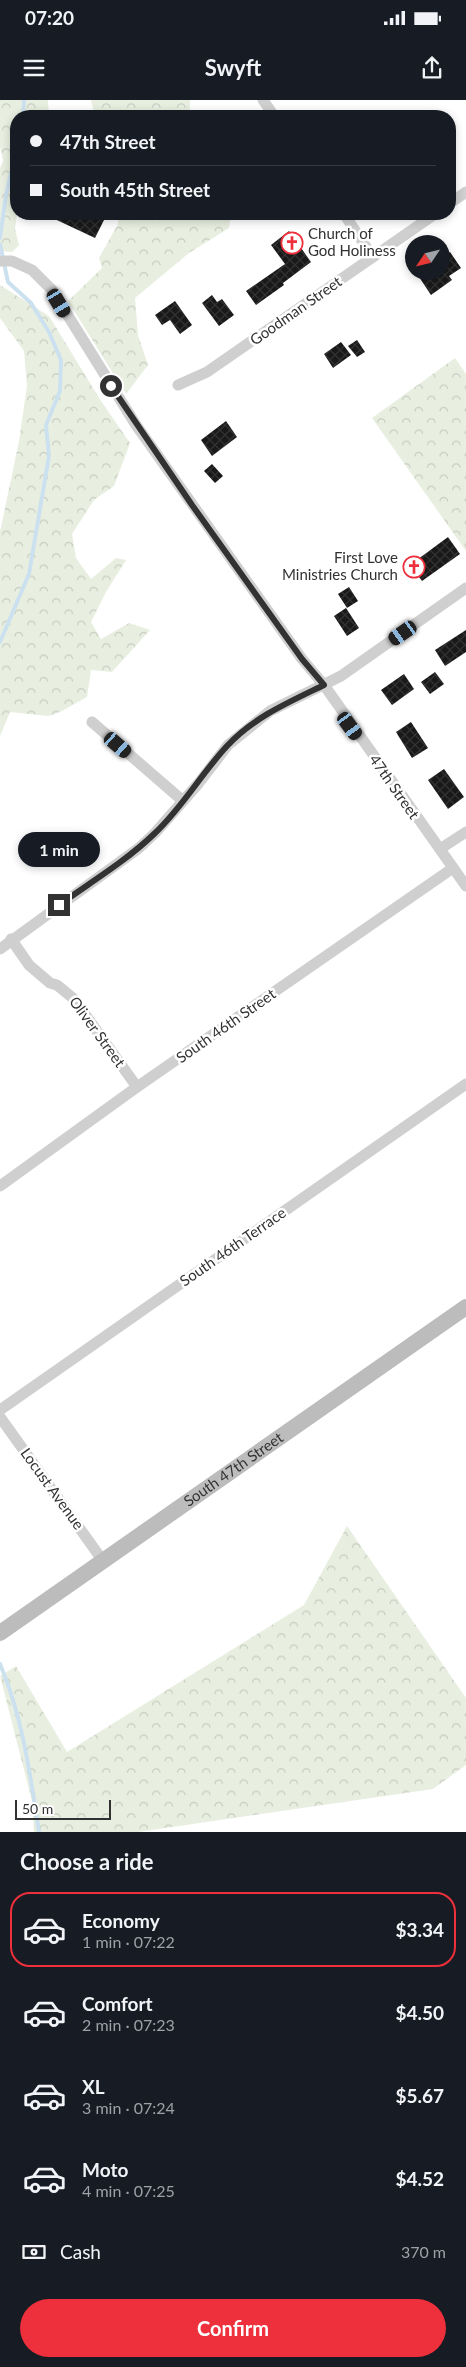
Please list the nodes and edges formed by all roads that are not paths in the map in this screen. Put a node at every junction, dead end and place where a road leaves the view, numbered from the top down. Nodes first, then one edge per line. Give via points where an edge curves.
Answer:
1 (348, 220) edge
2 (426, 220) edge
3 (373, 257) junction
4 (0, 261) edge
5 (178, 385) dead end
6 (466, 588) edge
7 (324, 685) junction
8 (92, 722) dead end
9 (183, 801) junction
10 (466, 832) edge
11 (440, 849) junction
12 (453, 868) junction
13 (466, 886) edge
14 (11, 940) junction
15 (0, 949) edge
16 (466, 1084) edge
17 (137, 1087) junction
18 (0, 1186) edge
19 (466, 1307) edge
20 (0, 1410) edge
21 (0, 1417) edge
22 (103, 1561) junction
23 (0, 1633) edge

1 - 3 street
2 - 3 street, Goodman Street
3 - 5 street, Goodman Street via 207,372
4 - 7 street, 47th Street via 32,270 52,290 164,465
6 - 7 street
7 - 9 street via 270,711 228,745
7 - 11 street, 47th Street
8 - 9 street
9 - 14 street via 138,848
10 - 11 street
11 - 12 street, 47th Street
12 - 13 street, 47th Street
12 - 17 street, South 46th Street
14 - 15 street
14 - 17 street, Oliver Street via 29,965 74,999
16 - 20 street, South 46th Terrace
17 - 18 street, South 46th Street
19 - 22 main road, South 47th Street
21 - 22 street, Locust Avenue
22 - 23 main road, South 47th Street

